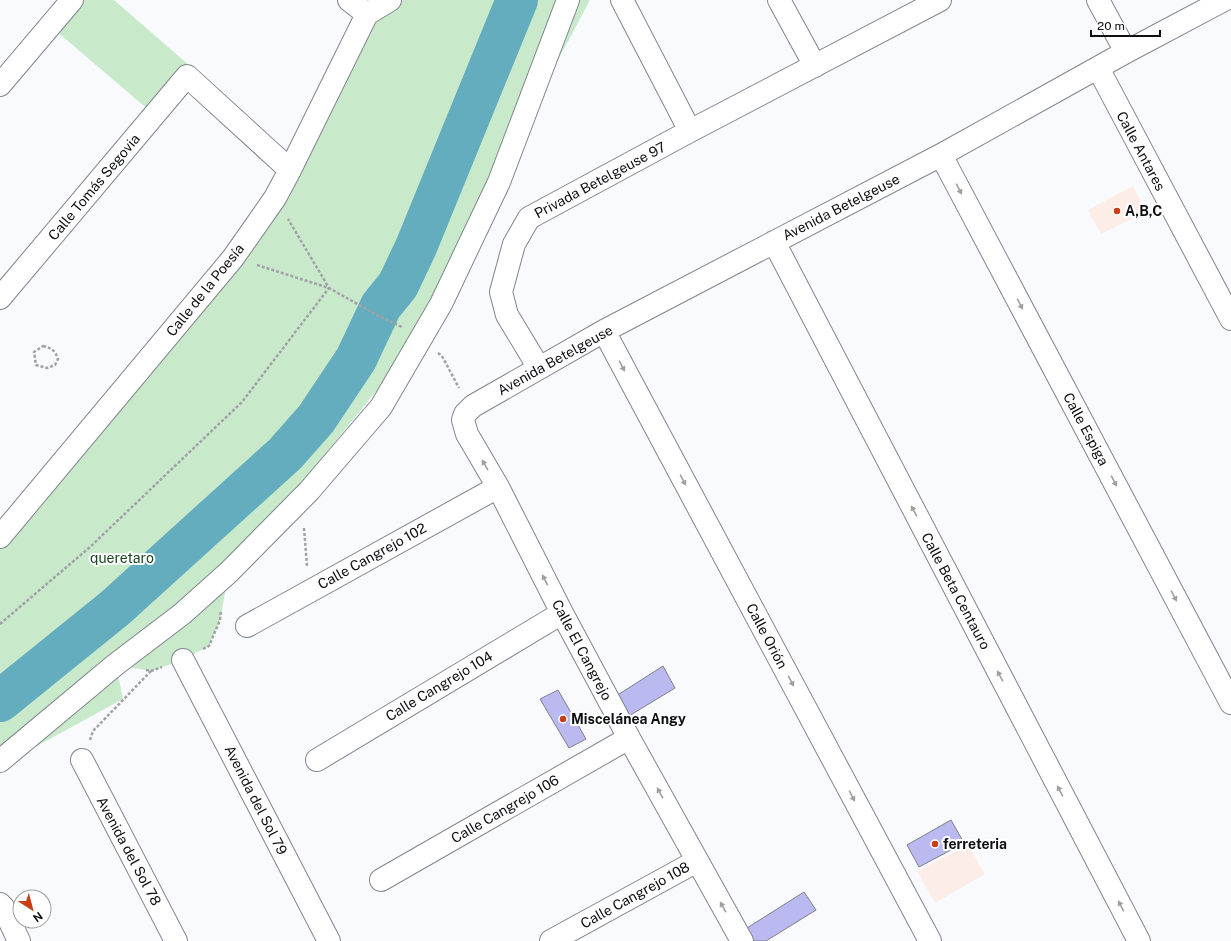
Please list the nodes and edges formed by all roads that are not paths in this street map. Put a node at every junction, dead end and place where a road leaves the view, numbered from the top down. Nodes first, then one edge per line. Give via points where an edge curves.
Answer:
1 (72, 0) edge
2 (349, 0) edge
3 (390, 0) edge
4 (568, 0) edge
5 (622, 0) edge
6 (779, 0) edge
7 (940, 0) edge
8 (1098, 0) edge
9 (1224, 0) edge
10 (366, 14) junction
11 (1126, 52) junction
12 (815, 66) junction
13 (1098, 68) junction
14 (0, 85) edge
15 (690, 131) junction
16 (941, 155) junction
17 (290, 170) junction
18 (774, 242) junction
19 (0, 298) edge
20 (1231, 319) edge
21 (604, 331) junction
22 (539, 368) junction
23 (468, 413) joint
24 (498, 487) junction
25 (0, 537) edge
26 (562, 613) junction
27 (246, 626) dead end
28 (183, 660) road end
29 (1231, 703) edge
30 (629, 738) junction
31 (0, 760) edge
32 (82, 760) road end
33 (317, 760) dead end
34 (697, 861) junction
35 (381, 880) dead end
36 (0, 904) edge
37 (19, 941) edge
38 (176, 941) edge
39 (329, 941) edge
40 (551, 941) edge
41 (742, 941) edge
42 (930, 941) edge
43 (1139, 941) edge

1 - 14 street
2 - 10 street
3 - 10 street
4 - 31 street via 499,182 441,304 412,332 380,407 308,491 229,572 182,614 115,665
5 - 15 street
6 - 12 street
7 - 12 street, Privada Betelgeuse 97
8 - 11 street
9 - 11 street, Avenida Betelgeuse
10 - 17 street, Calle de la Poesía
11 - 13 street, Avenida Betelgeuse
12 - 15 street, Privada Betelgeuse 97
13 - 16 street, Avenida Betelgeuse
13 - 20 street, Calle Antares
15 - 22 street, Privada Betelgeuse 97 via 529,218 514,244 501,292 507,315
16 - 18 street, Avenida Betelgeuse
16 -> 29 street, Calle Espiga
17 - 19 street, Calle Tomás Segovia via 187,76
17 - 25 street, Calle de la Poesía via 275,198 233,258
18 - 21 street, Avenida Betelgeuse
43 -> 18 street, Calle Beta Centauro
21 - 22 street, Avenida Betelgeuse
21 -> 42 street, Calle Orión
22 - 23 street, Avenida Betelgeuse
24 -> 23 street, Calle El Cangrejo via 468,434
26 -> 24 street, Calle El Cangrejo
24 - 27 street, Calle Cangrejo 102
26 - 30 street, Calle El Cangrejo
26 - 33 street, Calle Cangrejo 104
28 - 39 street, Avenida del Sol 79
34 -> 30 street, Calle El Cangrejo
30 - 35 street, Calle Cangrejo 106
32 - 38 street, Avenida del Sol 78
34 - 40 street, Calle Cangrejo 108
41 -> 34 street, Calle El Cangrejo
36 - 37 street

